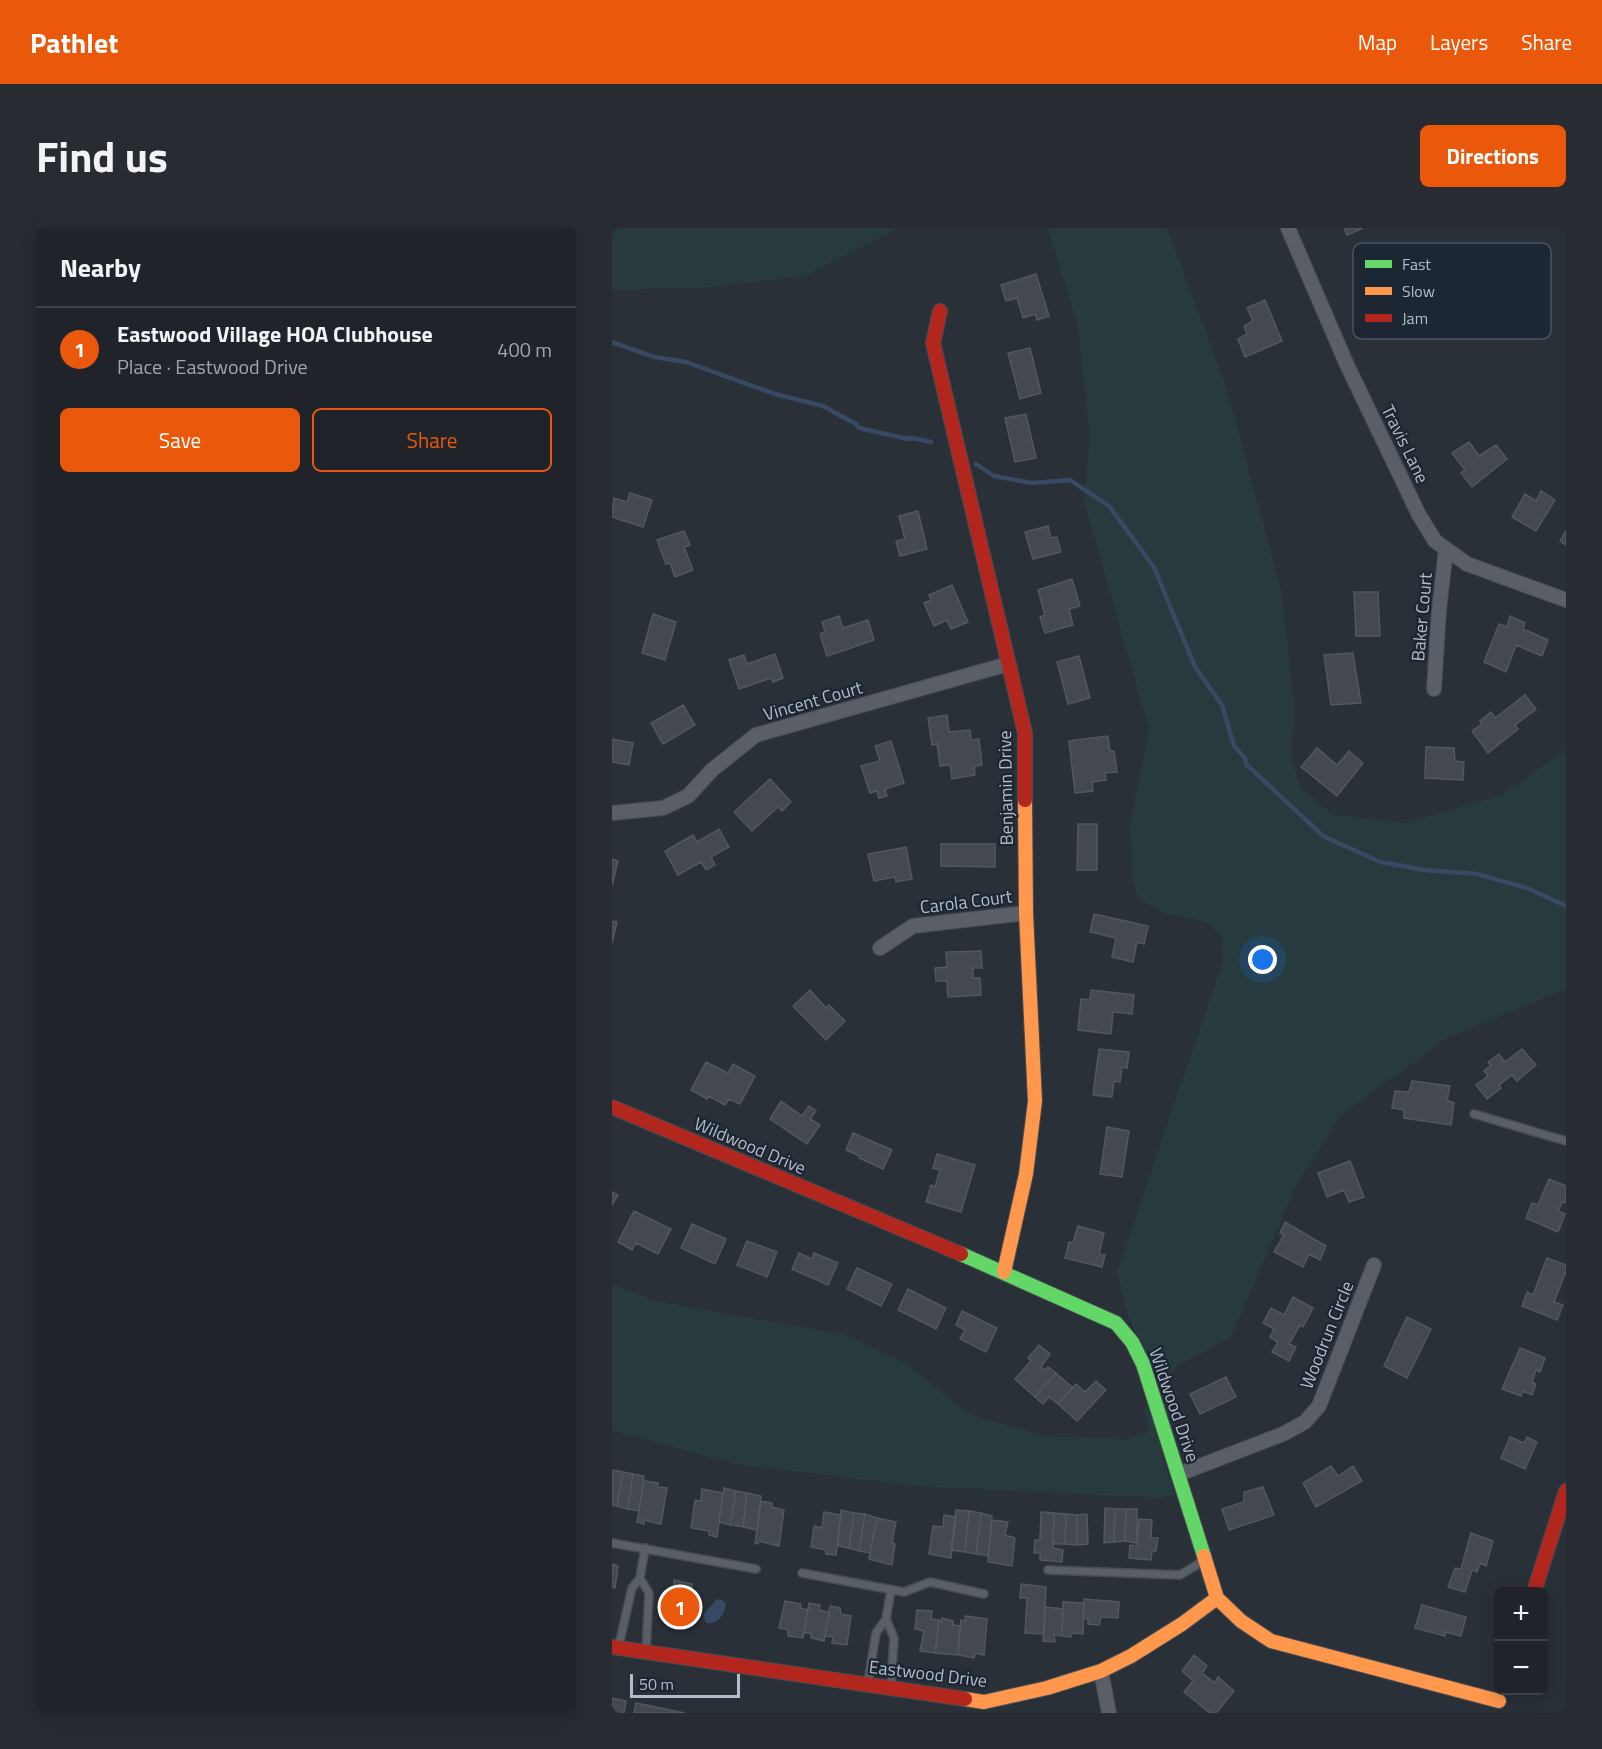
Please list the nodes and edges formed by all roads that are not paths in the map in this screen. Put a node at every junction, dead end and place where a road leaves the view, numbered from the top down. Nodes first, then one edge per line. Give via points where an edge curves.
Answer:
1 (1288, 228) edge
2 (940, 311) dead end
3 (1446, 549) junction
4 (1566, 600) edge
5 (1008, 664) junction
6 (1434, 689) dead end
7 (612, 813) edge
8 (1026, 914) junction
9 (880, 948) dead end
10 (612, 1107) edge
11 (1474, 1114) dead end
12 (1566, 1141) edge
13 (1374, 1265) dead end
14 (1004, 1272) junction
15 (1179, 1474) junction
16 (1566, 1491) edge
17 (612, 1543) edge
18 (645, 1548) junction
19 (1205, 1560) junction
20 (756, 1569) dead end
21 (1047, 1570) dead end
22 (802, 1573) dead end
23 (640, 1578) junction
24 (1536, 1587) edge
25 (891, 1590) junction
26 (984, 1594) dead end
27 (1217, 1598) junction
28 (886, 1619) junction
29 (615, 1647) edge
30 (646, 1652) junction
31 (1101, 1671) junction
32 (868, 1685) junction
33 (891, 1688) junction
34 (1499, 1702) edge
35 (1109, 1713) edge

1 - 3 street, Travis Lane via 1347,365 1419,515 1435,541
2 - 5 street, Benjamin Drive via 933,343
3 - 4 street, Travis Lane via 1467,564
3 - 6 street, Baker Court
5 - 7 street, Vincent Court via 756,735 712,770 688,796 663,808
5 - 8 street, Benjamin Drive via 1025,733
8 - 9 street, Carola Court via 913,926
8 - 14 street, Benjamin Drive via 1035,1101 1026,1174
10 - 14 street, Wildwood Drive
11 - 12 lane
13 - 15 street, Woodrun Circle via 1318,1406 1305,1422
14 - 15 street, Wildwood Drive via 1116,1323 1143,1364
15 - 19 street, Wildwood Drive
16 - 24 street
17 - 18 lane
18 - 20 lane
18 - 23 lane
19 - 21 lane via 1180,1575
19 - 27 street, Wildwood Drive
22 - 25 lane
23 - 29 lane via 632,1588
23 - 30 lane via 650,1593
25 - 26 lane via 904,1592 930,1582
25 - 28 lane
27 - 31 street, Eastwood Drive via 1182,1624
27 - 34 street, Wildwood Drive via 1270,1641
28 - 32 lane via 876,1633
28 - 33 lane via 894,1638
29 - 30 street, Eastwood Drive
30 - 32 street, Eastwood Drive
31 - 33 street, Eastwood Drive via 984,1702
31 - 35 street
32 - 33 street, Eastwood Drive

